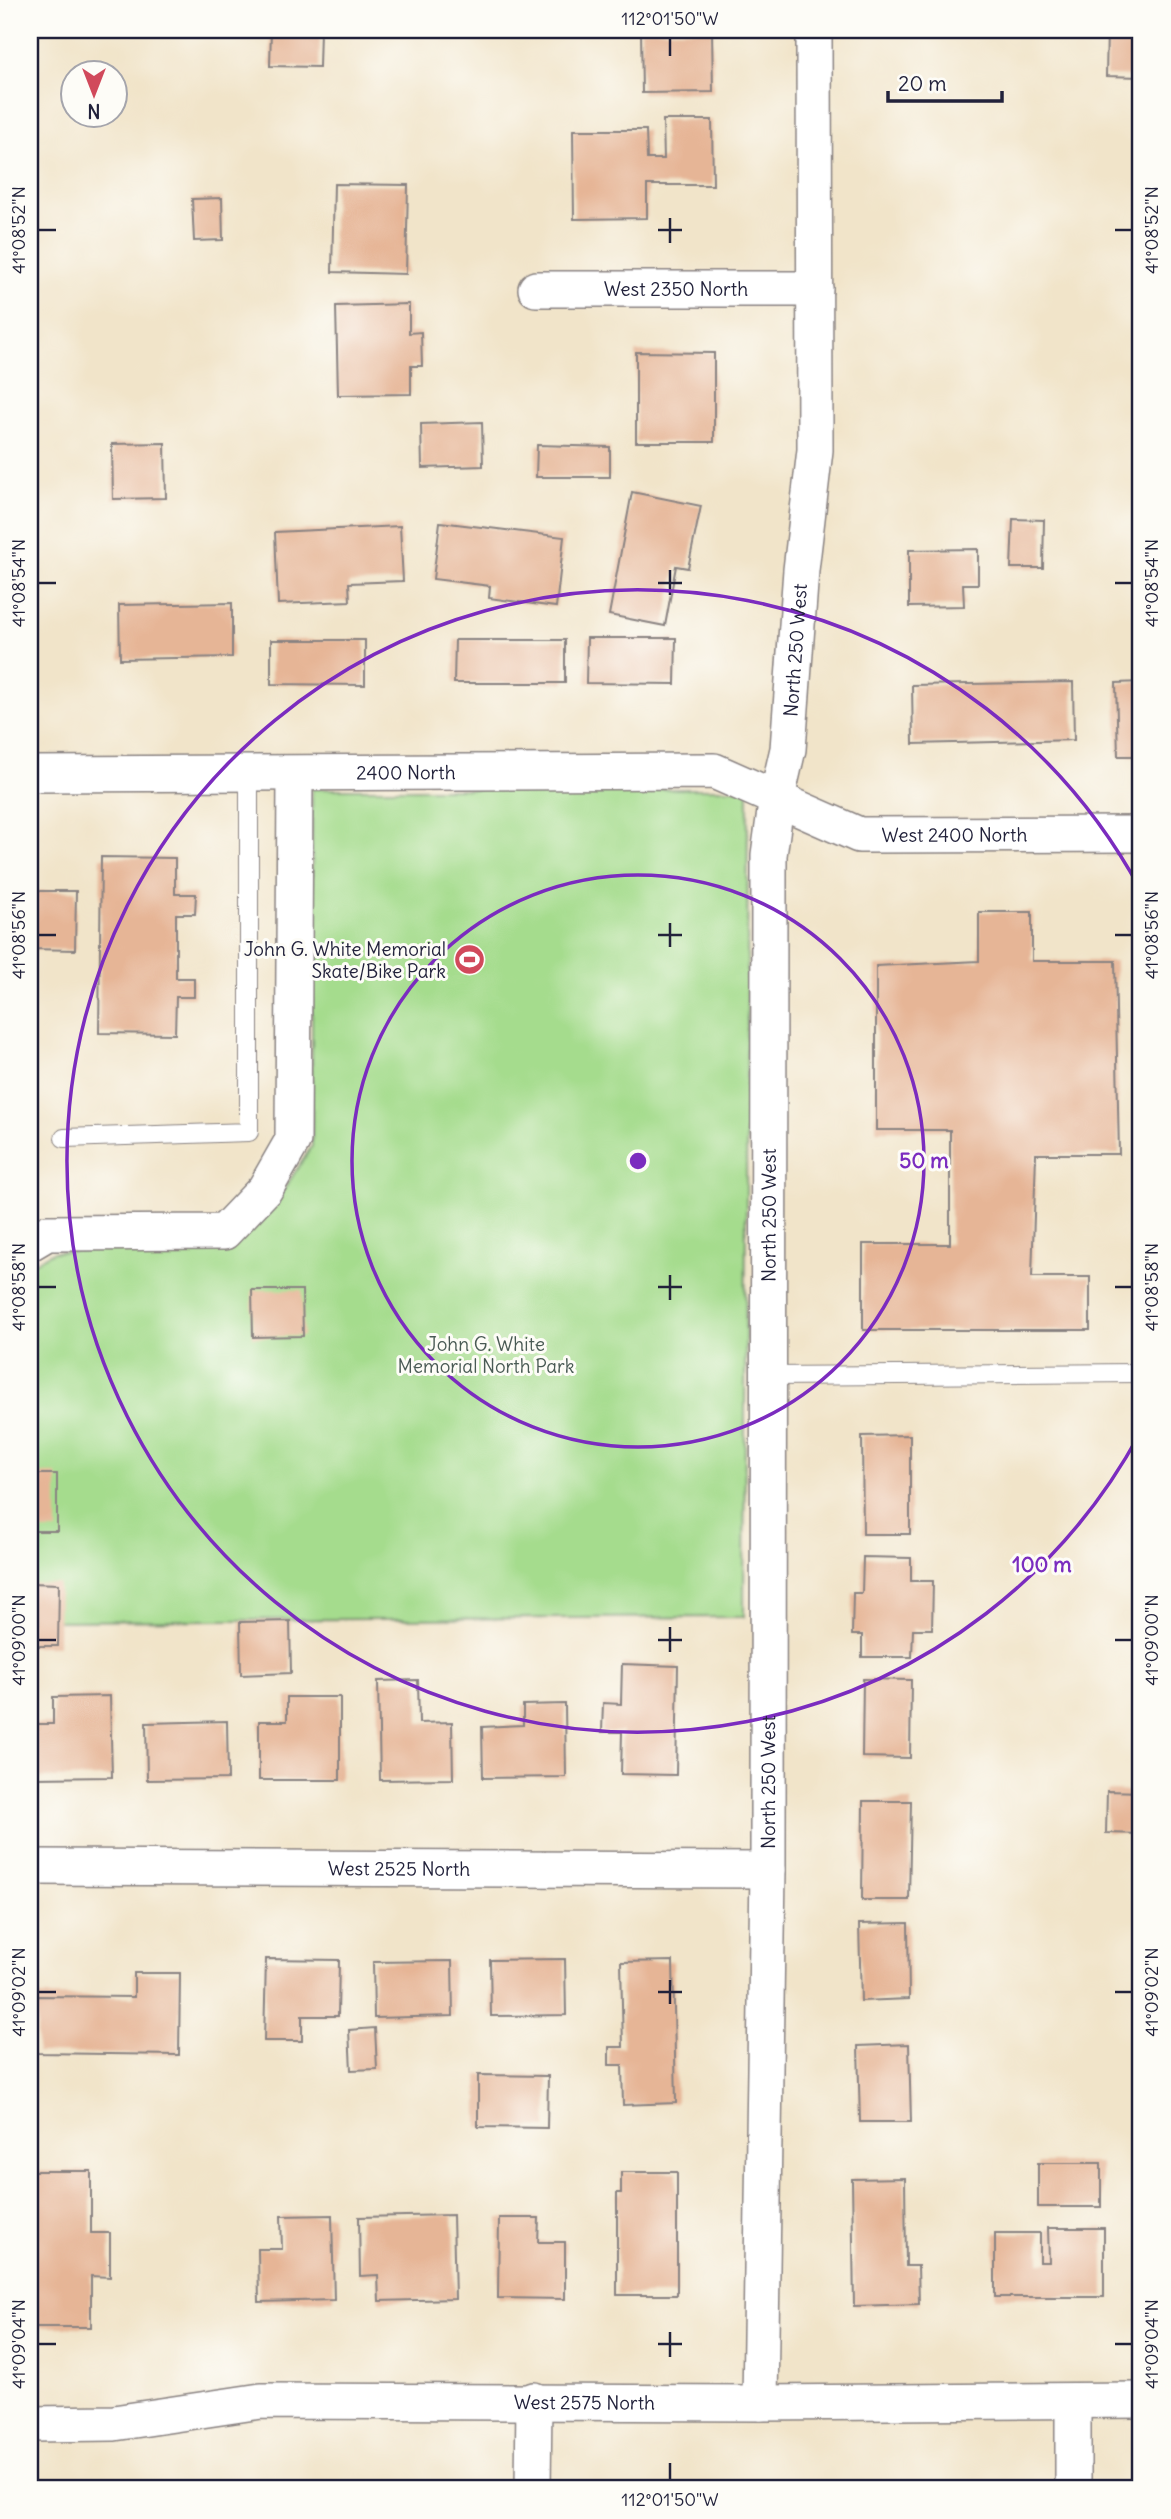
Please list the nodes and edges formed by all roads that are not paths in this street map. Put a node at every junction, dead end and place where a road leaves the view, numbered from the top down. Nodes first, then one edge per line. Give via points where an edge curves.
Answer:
1 (814, 30) edge
2 (536, 289) dead end
3 (815, 289) junction
4 (30, 774) edge
5 (249, 774) junction
6 (295, 774) junction
7 (777, 797) junction
8 (1141, 834) edge
9 (64, 1138) dead end
10 (30, 1243) edge
11 (1141, 1373) edge
12 (768, 1377) junction
13 (30, 1867) edge
14 (768, 1870) junction
15 (534, 2400) junction
16 (1141, 2400) edge
17 (1073, 2401) junction
18 (760, 2403) junction
19 (30, 2424) edge
20 (533, 2489) edge
21 (1073, 2489) edge

1 - 3 street, North 250 West
2 - 3 street, West 2350 North
3 - 7 street, North 250 West via 815,450 788,749
4 - 5 street, 2400 North
5 - 6 street, 2400 North
5 - 9 lane via 249,1132
6 - 7 street, 2400 North via 714,771
6 - 10 street via 293,1140 265,1189 224,1232 47,1233
7 - 8 street, West 2400 North via 859,835
7 - 12 street, North 250 West via 769,877
11 - 12 lane
12 - 14 street, North 250 West
13 - 14 street, West 2525 North
14 - 18 street, North 250 West
15 - 18 street, West 2575 North
15 - 19 street, West 2575 North via 261,2401 145,2420
15 - 20 street
16 - 17 street, West 2575 North
17 - 18 street, West 2575 North
17 - 21 street

